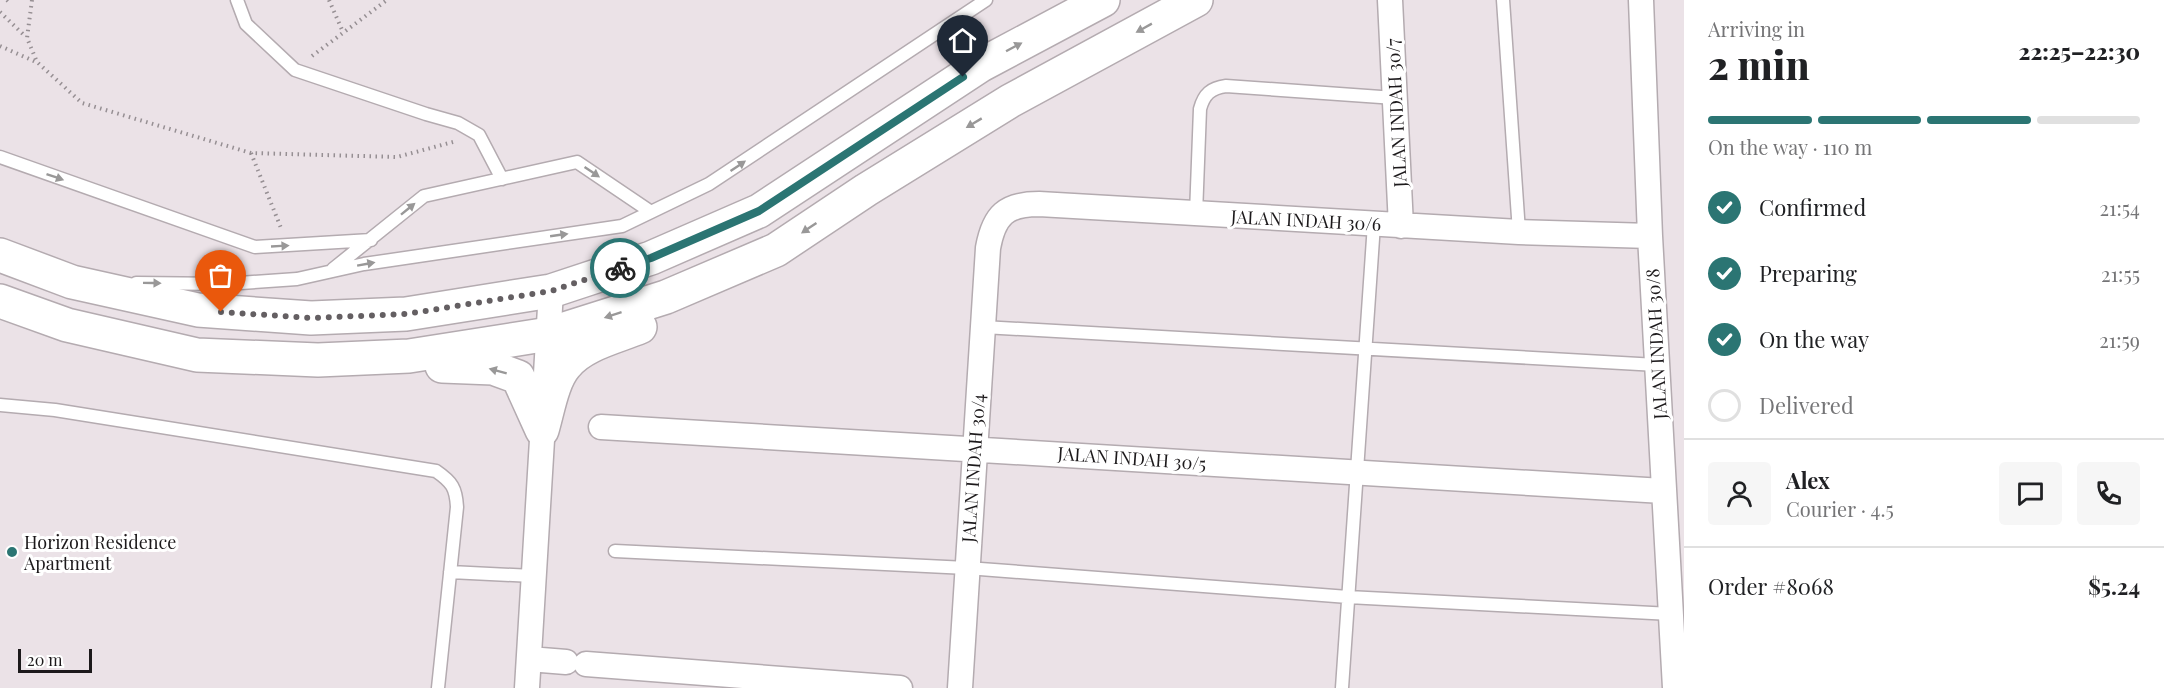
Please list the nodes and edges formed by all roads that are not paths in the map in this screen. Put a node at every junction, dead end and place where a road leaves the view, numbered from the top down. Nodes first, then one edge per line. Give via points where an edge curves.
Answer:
1 (237, 0) edge
2 (986, 0) edge
3 (1102, 0) edge
4 (1196, 0) edge
5 (1390, 0) edge
6 (1503, 0) edge
7 (1641, 0) edge
8 (1395, 98) junction
9 (0, 157) edge
10 (502, 179) junction
11 (651, 212) junction
12 (1196, 214) junction
13 (1374, 224) junction
14 (1401, 226) junction
15 (1519, 232) junction
16 (1650, 236) junction
17 (371, 240) junction
18 (988, 248) joint
19 (776, 250) junction
20 (0, 255) edge
21 (330, 272) junction
22 (72, 282) junction
23 (551, 291) junction
24 (0, 301) edge
25 (983, 327) junction
26 (549, 334) junction
27 (1365, 349) junction
28 (318, 360) junction
29 (1657, 365) junction
30 (0, 405) edge
31 (601, 427) dead end
32 (542, 430) junction
33 (975, 448) junction
34 (1357, 473) junction
35 (1663, 491) junction
36 (615, 551) dead end
37 (967, 568) junction
38 (450, 572) junction
39 (533, 576) junction
40 (1348, 597) junction
41 (1671, 614) junction
42 (529, 659) junction
43 (438, 688) edge
44 (527, 688) edge
45 (900, 688) edge
46 (960, 688) edge
47 (1342, 688) edge
48 (1674, 688) edge

1 - 10 lane via 246,24 294,70 458,123 479,135
11 -> 2 lane via 709,184
23 -> 3 main road via 651,258 759,211 981,65
4 -> 19 main road via 1010,101
5 - 8 street, JALAN INDAH 30/7
6 - 15 lane
7 - 16 street, JALAN INDAH 30/8
8 - 12 lane via 1216,87 1208,92 1200,109
8 - 14 street, JALAN INDAH 30/7
9 -> 17 lane via 255,247
10 -> 11 lane via 577,162
17 -> 10 lane via 424,196
21 -> 11 lane via 621,226
12 - 13 street, JALAN INDAH 30/6
12 - 18 street, JALAN INDAH 30/6 via 1022,204 997,219
13 - 14 street, JALAN INDAH 30/6
13 - 27 lane
14 - 15 street, JALAN INDAH 30/6
15 - 16 street, JALAN INDAH 30/6
16 - 29 street, JALAN INDAH 30/8
17 - 21 lane
18 - 25 street, JALAN INDAH 30/4
19 -> 26 main road via 666,297
19 - 32 main road via 711,298 581,351 565,366
20 - 22 main road
22 -> 21 lane via 226,284 297,279
22 - 23 main road via 198,310 311,318 406,314
23 - 26 street
24 - 28 main road via 67,325 196,355
25 - 27 lane
25 - 33 street, JALAN INDAH 30/4
26 - 28 main road via 409,356
26 - 32 street
27 - 29 lane
27 - 34 lane
32 -> 28 main road via 518,377 494,368 380,367
29 - 35 street, JALAN INDAH 30/8
30 - 38 lane via 55,410 436,471 456,492
31 - 33 street, JALAN INDAH 30/5
32 - 39 street
33 - 34 street, JALAN INDAH 30/5
33 - 37 street, JALAN INDAH 30/4
34 - 35 street, JALAN INDAH 30/5
34 - 40 lane
35 - 41 street, JALAN INDAH 30/8
36 - 37 lane
37 - 40 lane
37 - 46 street, JALAN INDAH 30/4
38 - 39 lane
38 - 43 lane
39 - 42 street
40 - 41 lane
40 - 47 lane
41 - 48 street, JALAN INDAH 30/8
42 - 44 street
42 - 45 street

